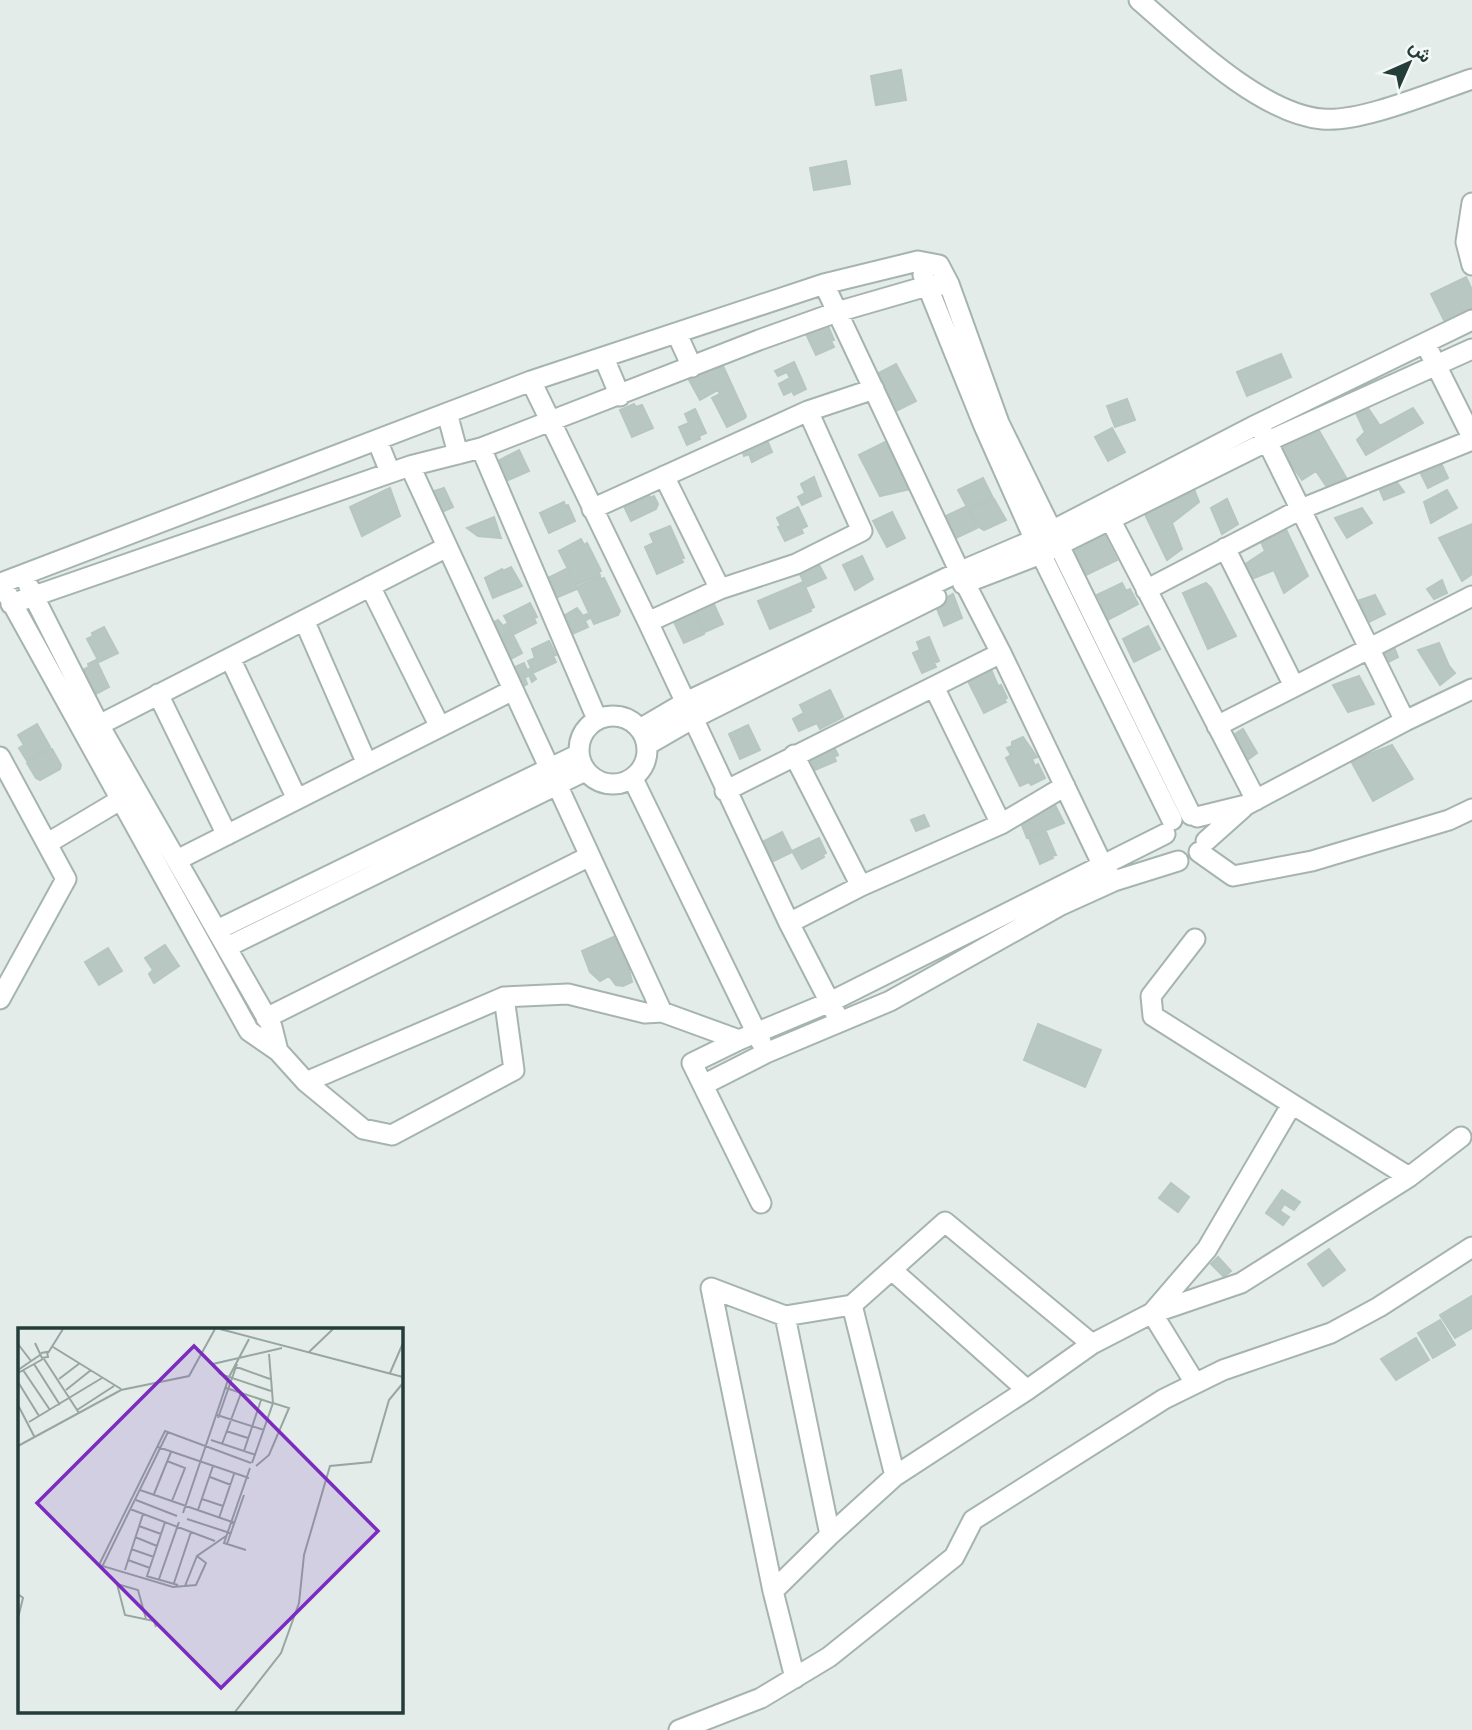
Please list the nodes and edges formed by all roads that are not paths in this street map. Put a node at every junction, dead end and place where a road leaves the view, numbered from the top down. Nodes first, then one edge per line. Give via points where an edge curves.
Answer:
1 (1139, 0) edge
2 (1472, 79) edge
3 (1472, 203) edge
4 (918, 261) junction
5 (1472, 265) edge
6 (824, 284) junction
7 (949, 284) junction
8 (927, 286) junction
9 (747, 311) junction
10 (837, 312) junction
11 (1472, 320) edge
12 (677, 334) junction
13 (759, 340) junction
14 (1424, 343) junction
15 (1472, 349) edge
16 (604, 358) junction
17 (1436, 365) junction
18 (692, 367) junction
19 (531, 381) junction
20 (874, 389) junction
21 (620, 396) junction
22 (808, 411) junction
23 (447, 413) junction
24 (551, 422) junction
25 (1263, 433) junction
26 (1472, 438) edge
27 (377, 440) junction
28 (481, 448) junction
29 (458, 454) junction
30 (410, 466) junction
31 (306, 467) junction
32 (390, 472) junction
33 (664, 476) junction
34 (231, 495) junction
35 (314, 499) junction
36 (592, 509) junction
37 (1301, 509) junction
38 (1110, 519) junction
39 (163, 521) junction
40 (242, 524) junction
41 (1047, 542) junction
42 (447, 547) junction
43 (172, 548) junction
44 (1225, 548) junction
45 (23, 574) junction
46 (963, 577) junction
47 (370, 586) junction
48 (720, 589) junction
49 (1146, 590) junction
50 (34, 596) junction
51 (1472, 596) edge
52 (11, 604) junction
53 (304, 620) junction
54 (648, 622) junction
55 (1369, 647) junction
56 (1001, 653) junction
57 (229, 658) junction
58 (1294, 686) junction
59 (934, 687) junction
60 (1472, 689) edge
61 (513, 690) junction
62 (158, 694) junction
63 (689, 710) junction
64 (597, 719) junction
65 (1405, 721) junction
66 (99, 725) junction
67 (1217, 726) junction
68 (440, 727) junction
69 (644, 737) junction
70 (793, 755) junction
71 (0, 757) edge
72 (582, 763) junction
73 (367, 764) junction
74 (554, 777) junction
75 (633, 779) junction
76 (1065, 786) junction
77 (725, 791) junction
78 (140, 796) junction
79 (297, 799) junction
80 (120, 800) junction
81 (1251, 802) junction
82 (1472, 809) edge
83 (1181, 821) junction
84 (1001, 824) junction
85 (227, 835) junction
86 (48, 843) junction
87 (1203, 846) junction
88 (590, 856) junction
89 (177, 860) junction
90 (1178, 860) junction
91 (1108, 874) junction
92 (861, 886) junction
93 (789, 923) junction
94 (222, 938) junction
95 (1195, 939) dead end
96 (504, 997) junction
97 (0, 999) edge
98 (830, 1002) junction
99 (662, 1012) junction
100 (266, 1018) junction
101 (840, 1022) junction
102 (748, 1036) junction
103 (278, 1051) junction
104 (766, 1053) junction
105 (306, 1082) junction
106 (703, 1085) junction
107 (1292, 1104) junction
108 (1461, 1137) dead end
109 (1409, 1177) junction
110 (761, 1203) dead end
111 (1472, 1247) edge
112 (893, 1270) junction
113 (852, 1305) junction
114 (1152, 1313) junction
115 (785, 1316) junction
116 (1092, 1344) junction
117 (1195, 1383) junction
118 (1027, 1390) junction
119 (895, 1476) junction
120 (830, 1535) junction
121 (773, 1591) junction
122 (795, 1678) junction
123 (679, 1730) edge

1 - 2 street via 1246,86 1308,117 1358,116
3 - 5 street via 1466,242
4 - 6 street
4 - 7 street via 939,265
4 - 8 street
6 - 9 street
6 - 10 street
7 - 8 street
7 - 41 street
8 - 10 street
8 - 41 street via 984,426
9 - 12 street
9 - 13 street
10 - 13 street
10 - 20 street
11 - 14 street
12 - 16 street
12 - 18 street
13 - 18 street
14 - 17 street
14 - 25 street
15 - 17 street
16 - 19 street
16 - 21 street
17 - 25 street
17 - 26 street
18 - 21 street
19 - 23 street
19 - 24 street
20 - 22 street
20 - 46 street
21 - 24 street
22 - 33 street
22 - 48 street via 862,531 796,564
23 - 27 street
23 - 29 street
24 - 28 street
24 - 36 street
25 - 37 street
25 - 38 street
25 - 41 street
26 - 37 street
27 - 31 street
27 - 32 street
28 - 29 street
28 - 64 street
29 - 30 street
30 - 32 street
30 - 42 street
31 - 34 street
31 - 35 street
32 - 35 street
33 - 36 street
33 - 48 street
34 - 39 street
34 - 40 street
35 - 40 street
36 - 54 street
37 - 44 street
37 - 55 street
38 - 41 street
38 - 49 street
39 - 43 street
39 - 45 street
40 - 43 street
41 - 46 street
41 - 83 street
42 - 47 street
42 - 61 street
43 - 50 street
44 - 49 street
44 - 58 street
45 - 50 street
45 - 52 street via 1,583
46 - 56 street
46 - 63 street
47 - 53 street
47 - 68 street
48 - 54 street
49 - 67 street
50 - 52 street
50 - 66 street
51 - 55 street
52 - 80 street
53 - 57 street
53 - 73 street
54 - 63 street
55 - 58 street
55 - 65 street
56 - 59 street
56 - 76 street
57 - 62 street
57 - 79 street
58 - 67 street
59 - 70 street
59 - 84 street
60 - 65 street
61 - 68 street
61 - 74 street
62 - 66 street
62 - 85 street
63 - 69 street
63 - 77 street
64 - 69 street via 620,716 632,721
64 - 72 street via 579,741
65 - 81 street
66 - 78 street
67 - 81 street
68 - 73 street
69 - 75 street via 646,762
70 - 77 street
70 - 92 street
71 - 86 street
72 - 74 street
72 - 75 street via 603,783
73 - 79 street
74 - 88 street
74 - 94 street
75 - 102 street
76 - 84 street
76 - 91 street
77 - 93 street
78 - 80 street
78 - 89 street
79 - 85 street
80 - 86 street
80 - 103 street via 249,1031
81 - 83 street
81 - 87 street
82 - 87 street via 1450,820 1311,861 1233,876
83 - 87 street via 1206,827
83 - 90 street via 1166,841
83 - 91 street
84 - 92 street
85 - 89 street
86 - 97 street via 66,879
87 - 90 street
88 - 99 street
88 - 100 street
89 - 94 street
90 - 91 street
91 - 98 street
91 - 101 street via 890,1001
92 - 93 street
93 - 98 street
94 - 100 street
95 - 107 street via 1151,996 1153,1016
96 - 99 street via 568,994 645,1013
96 - 105 street
96 - 105 street via 514,1070 392,1135 363,1129
98 - 101 street
98 - 102 street
99 - 102 street
100 - 103 street
101 - 104 street
102 - 104 street
102 - 106 street via 692,1063
103 - 105 street
104 - 106 street
106 - 110 street
107 - 109 street
107 - 114 street via 1207,1249
108 - 109 street
109 - 114 street via 1241,1283
111 - 117 street via 1342,1328
112 - 113 street
112 - 116 street via 945,1222
112 - 118 street
113 - 115 street
113 - 119 street
114 - 116 street
114 - 117 street
115 - 120 street
115 - 121 street via 711,1288
116 - 118 street
117 - 122 street via 973,1520 954,1557 829,1657
118 - 119 street
119 - 120 street
120 - 121 street
121 - 122 street
122 - 123 street via 761,1698

